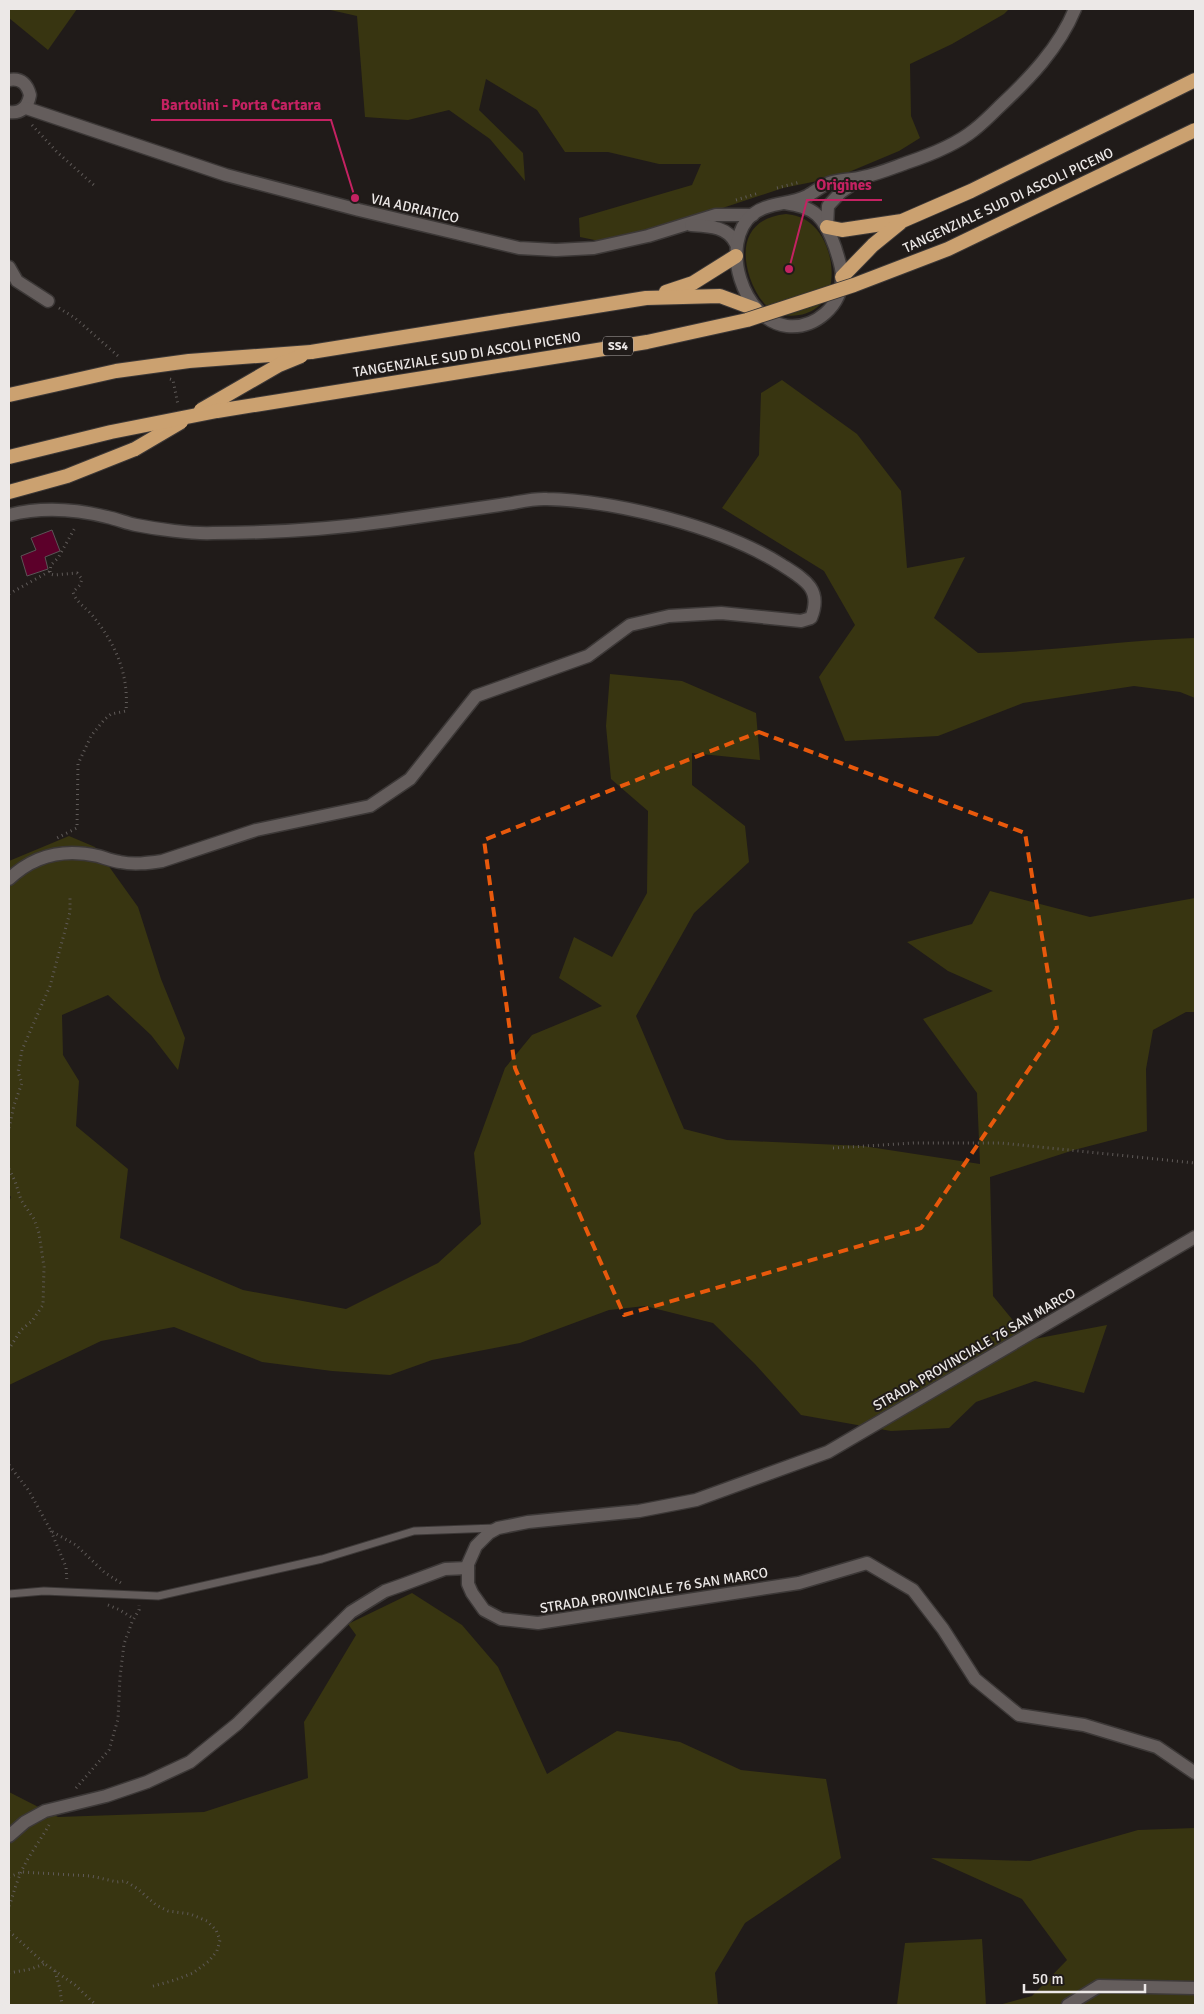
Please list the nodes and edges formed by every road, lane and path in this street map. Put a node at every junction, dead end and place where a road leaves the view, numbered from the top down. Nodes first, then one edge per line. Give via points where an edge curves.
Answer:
1 (1075, 9) edge
2 (9, 80) edge
3 (1195, 80) edge
4 (18, 110) edge
5 (1195, 130) edge
6 (862, 178) junction
7 (96, 187) dead end
8 (785, 203) junction
9 (753, 215) junction
10 (902, 221) junction
11 (688, 224) junction
12 (827, 227) junction
13 (736, 250) junction
14 (9, 267) edge
15 (842, 277) junction
16 (646, 298) junction
17 (48, 301) dead end
18 (755, 309) junction
19 (311, 352) junction
20 (9, 395) edge
21 (9, 457) edge
22 (9, 492) edge
23 (9, 516) edge
24 (85, 525) dead end
25 (50, 571) junction
26 (9, 594) edge
27 (48, 843) dead end
28 (9, 880) edge
29 (70, 898) dead end
30 (9, 1128) edge
31 (833, 1148) dead end
32 (1195, 1163) edge
33 (9, 1169) edge
34 (1195, 1238) edge
35 (9, 1348) edge
36 (9, 1465) edge
37 (498, 1528) junction
38 (51, 1531) junction
39 (468, 1568) junction
40 (73, 1592) junction
41 (9, 1594) edge
42 (140, 1595) junction
43 (1195, 1773) edge
44 (60, 1806) junction
45 (9, 1836) edge
46 (22, 1872) junction
47 (9, 1878) edge
48 (9, 1906) edge
49 (9, 1931) edge
50 (45, 1964) junction
51 (55, 1970) junction
52 (9, 1973) edge
53 (150, 1986) dead end
54 (1195, 1988) edge
55 (62, 2005) edge
56 (96, 2005) edge
57 (1068, 2005) edge

1 - 6 street, VIA ADRIATICO via 1055,45 1032,76 974,131 909,162
2 - 4 street via 20,80 28,88 30,95
3 - 10 highway
4 - 7 path
4 - 11 street, VIA ADRIATICO via 226,175 520,248 594,248
5 - 21 highway, TANGENZIALE SUD DI ASCOLI PICENO / SS4, bridge via 948,249 854,285 747,320 647,342 217,410
6 - 8 street, VIA ADRIATICO via 832,182
6 - 12 street, VIA ADRIATICO via 828,206
8 - 9 street, VIA ADRIATICO via 768,206
8 - 12 street, VIA ADRIATICO via 808,209
9 - 11 street, VIA ADRIATICO via 716,215
9 - 13 street via 742,228
10 - 12 highway via 851,230
10 - 15 highway
11 - 13 street, VIA ADRIATICO via 727,231
12 - 15 street, VIA ADRIATICO
13 - 16 highway via 693,283
13 - 18 street via 745,288
14 - 17 street via 17,281
15 - 18 street, VIA ADRIATICO via 835,303 819,319 808,324 796,326 774,322
16 - 18 highway via 720,296
16 - 19 highway
19 - 20 highway, bridge via 189,361 116,371
19 - 22 highway, bridge via 279,365 135,449 67,476
23 - 28 street via 26,511 61,510 106,516 136,525 211,534 387,522 546,499 622,507 745,545 773,559 806,582 815,598 811,618 801,622 721,613 669,616 630,625 588,656 476,696 410,779 370,806 256,830 162,861 121,862 57,852 30,862
24 - 25 path via 77,524
25 - 26 path
25 - 27 path via 54,575 81,576 80,585 73,592 75,599 110,640 122,664 127,699 126,710 111,714 91,736 78,764 77,828
29 - 30 path via 68,921 50,986 22,1050 18,1072 22,1083
31 - 32 path via 913,1143 1001,1143
33 - 35 path via 21,1200 34,1218 44,1266 43,1305
34 - 37 street, STRADA PROVINCIALE 76 SAN MARCO via 828,1452 696,1500 639,1511
36 - 38 path via 29,1491
37 - 39 street, STRADA PROVINCIALE 76 SAN MARCO via 476,1546
37 - 42 lane via 414,1531 322,1559 158,1596
38 - 40 path via 66,1567 66,1580
38 - 42 path via 76,1545 104,1572
39 - 43 street, STRADA PROVINCIALE 76 SAN MARCO via 468,1584 484,1610 501,1620 538,1623 799,1583 867,1563 913,1590 975,1679 1019,1715 1084,1725 1158,1747
39 - 44 street via 445,1569 402,1585 351,1612 237,1724 190,1762 147,1782
40 - 41 lane
40 - 42 lane
42 - 44 path via 139,1610 124,1644 118,1719 109,1750
44 - 45 street via 34,1816
44 - 46 path
46 - 47 path
46 - 48 path
46 - 53 path via 125,1881 156,1905 207,1921 216,1930 220,1940 210,1961 193,1973
49 - 50 path
50 - 51 path
50 - 52 path
51 - 55 path
51 - 56 path
54 - 57 street via 1099,1986

